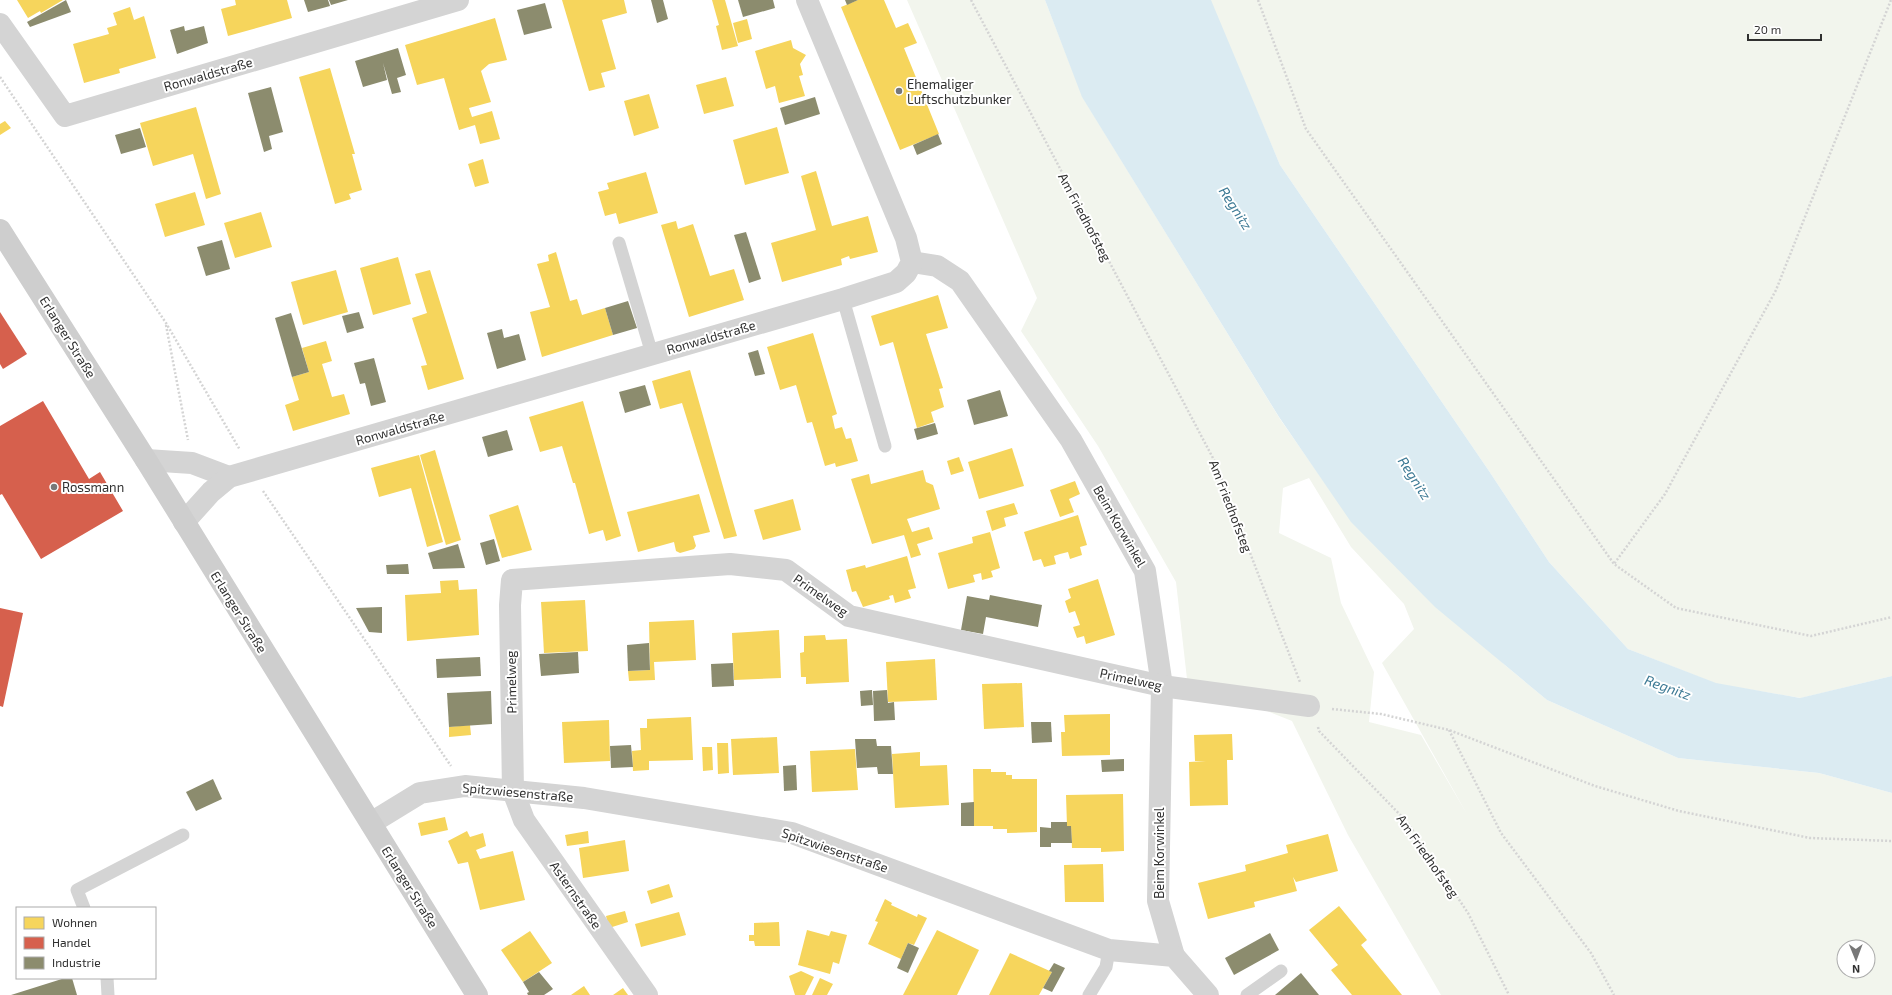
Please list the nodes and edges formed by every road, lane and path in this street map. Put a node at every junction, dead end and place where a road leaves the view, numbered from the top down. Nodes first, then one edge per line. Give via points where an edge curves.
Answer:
1 (458, 0) edge
2 (807, 0) edge
3 (971, 0) edge
4 (1258, 0) edge
5 (1891, 0) edge
6 (0, 24) edge
7 (0, 77) edge
8 (0, 230) edge
9 (620, 243) dead end
10 (912, 262) junction
11 (843, 299) junction
12 (652, 354) junction
13 (885, 446) dead end
14 (146, 460) junction
15 (252, 471) junction
16 (229, 477) junction
17 (184, 522) junction
18 (1614, 564) junction
19 (1892, 617) edge
20 (1162, 686) junction
21 (1309, 706) junction
22 (1449, 730) junction
23 (465, 786) junction
24 (513, 790) junction
25 (371, 823) junction
26 (182, 835) dead end
27 (1892, 841) edge
28 (84, 907) edge
29 (1109, 950) junction
30 (1174, 956) junction
31 (1281, 971) dead end
32 (107, 979) edge
33 (108, 995) edge
34 (477, 995) edge
35 (647, 995) edge
36 (1089, 995) edge
37 (1208, 995) edge
38 (1247, 995) edge
39 (1509, 995) edge
40 (1614, 995) edge

1 - 6 street, Ronwaldstraße via 65,116
2 - 10 street via 906,238
3 - 21 path, Am Friedhofsteg via 1214,460
4 - 18 path via 1306,129
5 - 18 path via 1776,290 1665,494
7 - 15 path via 166,323
8 - 14 main road, Erlanger Straße
9 - 12 lane
10 - 11 street, Ronwaldstraße via 906,273 896,282
10 - 20 street, Beim Korwinkel via 937,266 960,281 1071,440 1146,571
11 - 12 street, Ronwaldstraße
11 - 13 lane
12 - 15 street, Ronwaldstraße
14 - 16 street via 192,463
14 - 17 main road, Erlanger Straße
15 - 16 street, Ronwaldstraße
15 - 23 path via 266,496
16 - 17 street, Ronwaldstraße via 211,492
17 - 25 main road, Erlanger Straße
18 - 19 path via 1676,608 1811,636
20 - 21 street, Primelweg
20 - 24 street, Primelweg via 849,616 786,570 730,564 512,580 510,605
20 - 30 street, Beim Korwinkel via 1158,901
21 - 22 path via 1381,714
21 - 39 path, Am Friedhofsteg via 1319,731 1407,822 1468,913
22 - 27 path via 1595,786 1679,812 1810,838
22 - 40 path via 1501,833 1591,953
23 - 24 street, Spitzwiesenstraße
23 - 25 street, Spitzwiesenstraße via 420,793
24 - 29 street, Spitzwiesenstraße via 584,798 792,833
24 - 35 street, Asternstraße via 524,820
25 - 34 main road, Erlanger Straße
26 - 28 lane via 77,890
29 - 30 street, Spitzwiesenstraße
29 - 36 lane via 1106,967
30 - 37 street
31 - 38 lane
32 - 33 lane

